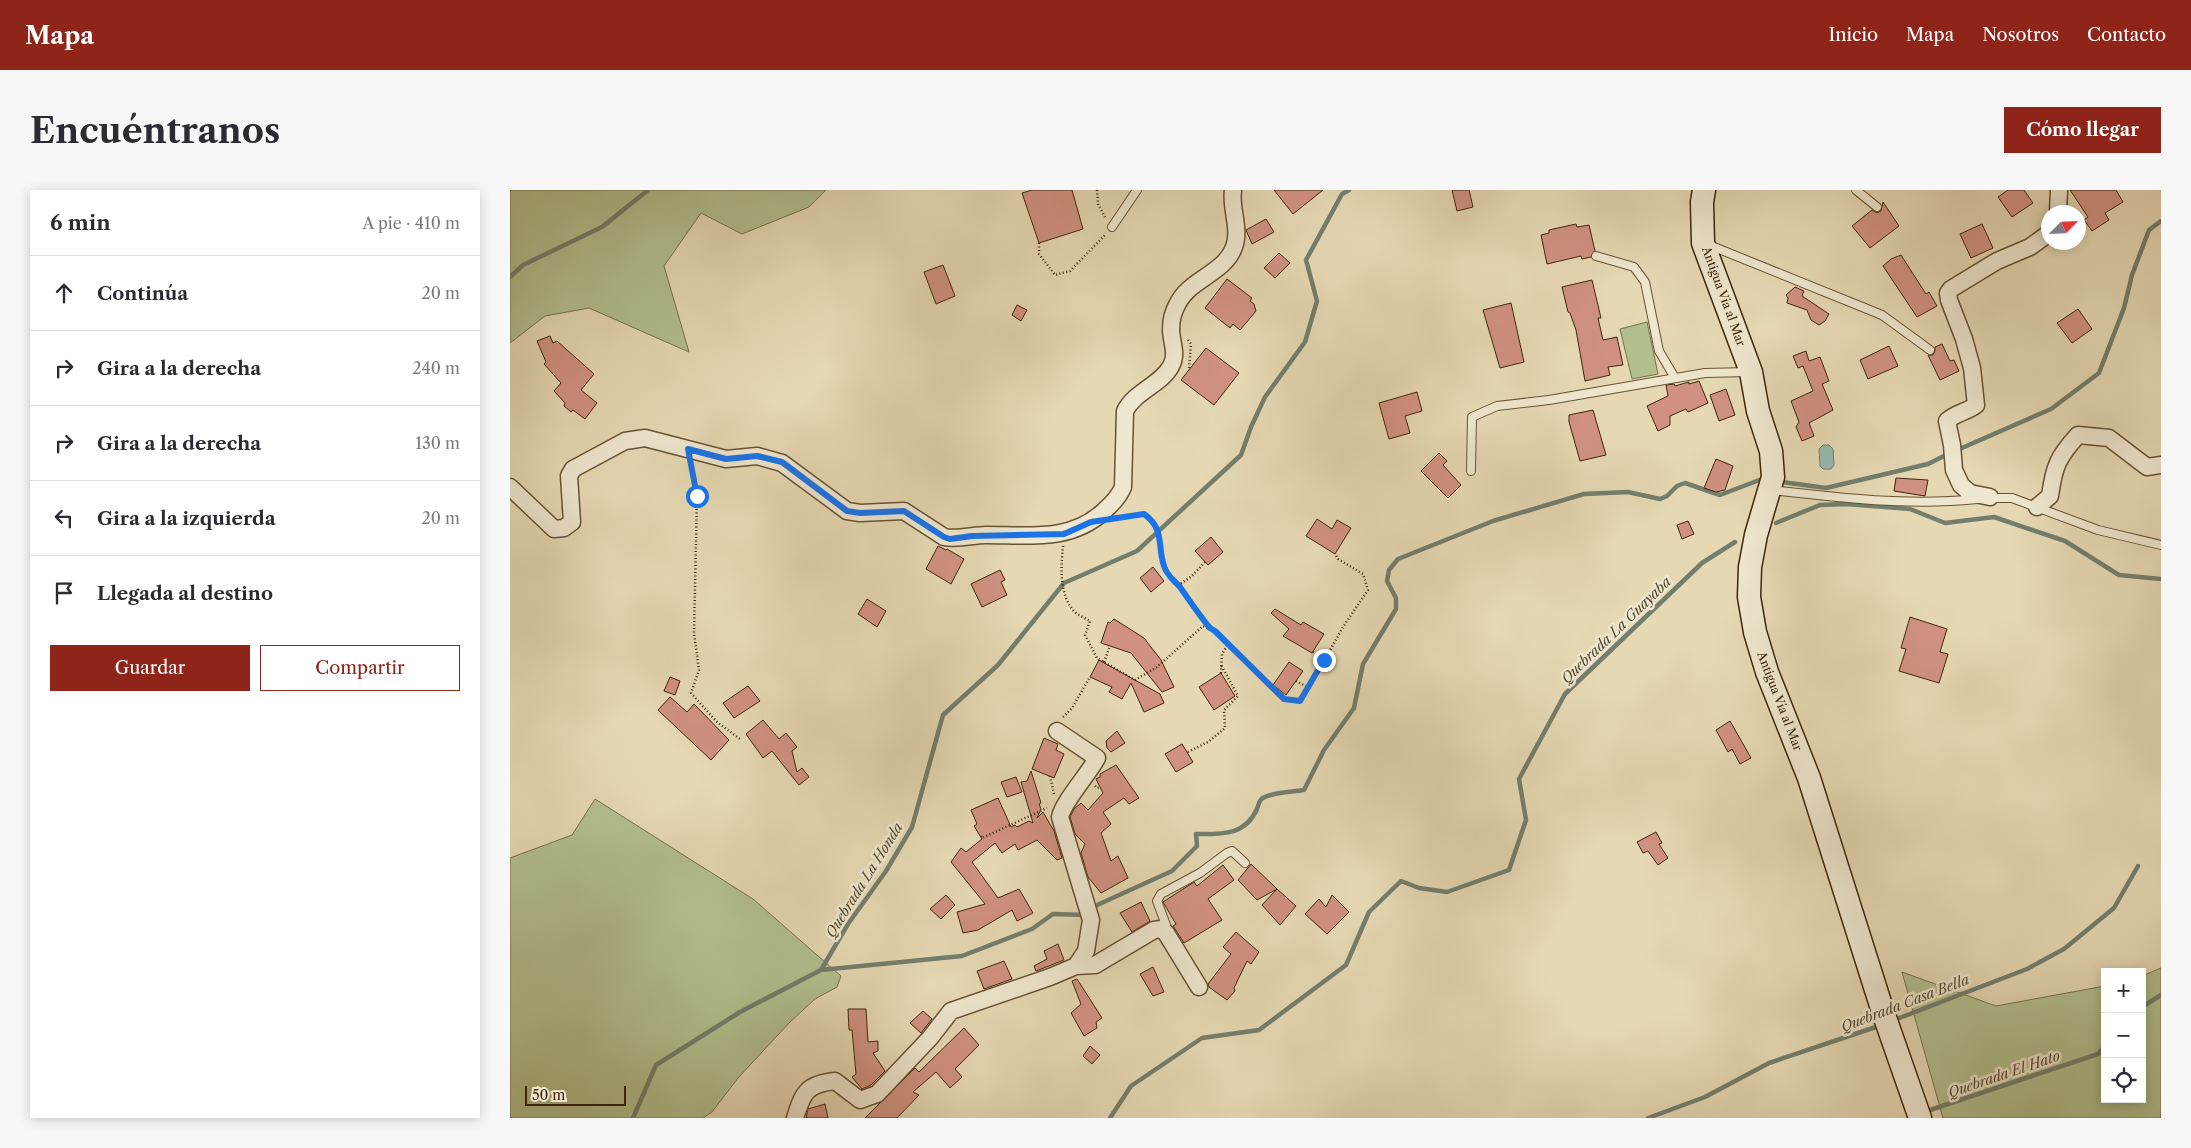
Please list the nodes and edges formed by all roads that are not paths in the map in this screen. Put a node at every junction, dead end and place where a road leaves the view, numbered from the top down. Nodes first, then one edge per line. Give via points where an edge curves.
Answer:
1 (1137, 190) edge
2 (1232, 190) edge
3 (1704, 190) edge
4 (1856, 190) edge
5 (2059, 190) edge
6 (2058, 205) edge
7 (1877, 207) dead end
8 (1112, 227) road end
9 (2041, 239) edge
10 (1703, 243) junction
11 (1596, 256) dead end
12 (1930, 350) dead end
13 (1751, 372) junction
14 (1675, 378) junction
15 (2161, 465) edge
16 (1471, 472) dead end
17 (510, 487) edge
18 (1769, 490) junction
19 (1990, 498) junction
20 (2037, 507) junction
21 (2161, 545) edge
22 (1057, 731) road end
23 (1246, 863) dead end
24 (1162, 930) junction
25 (1076, 966) junction
26 (1199, 987) dead end
27 (1919, 1115) edge
28 (795, 1118) edge

1 - 8 lane
2 - 17 street via 1234,247 1229,257 1184,294 1178,303 1171,328 1175,356 1172,366 1130,402 1126,411 1124,481 1119,496 1091,522 1064,534 950,539 904,511 847,511 782,462 757,456 726,459 645,438 626,441 573,469 569,476 572,522 564,528 554,529
3 - 10 main road, Antigua Vía al Mar
4 - 7 lane
5 - 6 street
9 - 19 street via 1997,261 1948,293 1964,339 1976,394 1976,405 1947,421 1954,470 1961,485 1970,493
10 - 12 lane via 1882,315
10 - 13 main road, Antigua Vía al Mar
11 - 14 lane via 1634,267 1645,282 1659,351
13 - 14 lane via 1705,373
13 - 18 main road, Antigua Vía al Mar via 1758,411 1771,451 1774,477
14 - 16 lane via 1481,411 1472,417
15 - 20 street via 2147,467 2109,438 2078,435 2061,454 2053,474 2050,496
18 - 19 lane via 1923,503
18 - 27 main road, Antigua Vía al Mar via 1750,567 1749,597 1754,632 1766,672 1809,778
19 - 20 lane via 2012,498
20 - 21 lane via 2098,530
22 - 25 street via 1097,758 1062,809 1060,817 1091,920 1086,951
23 - 24 lane via 1232,851 1161,894 1157,901 1166,925
24 - 25 street via 1154,930 1095,964
24 - 26 street
25 - 28 street via 951,1011 877,1094 860,1100 835,1081 817,1083 803,1094

